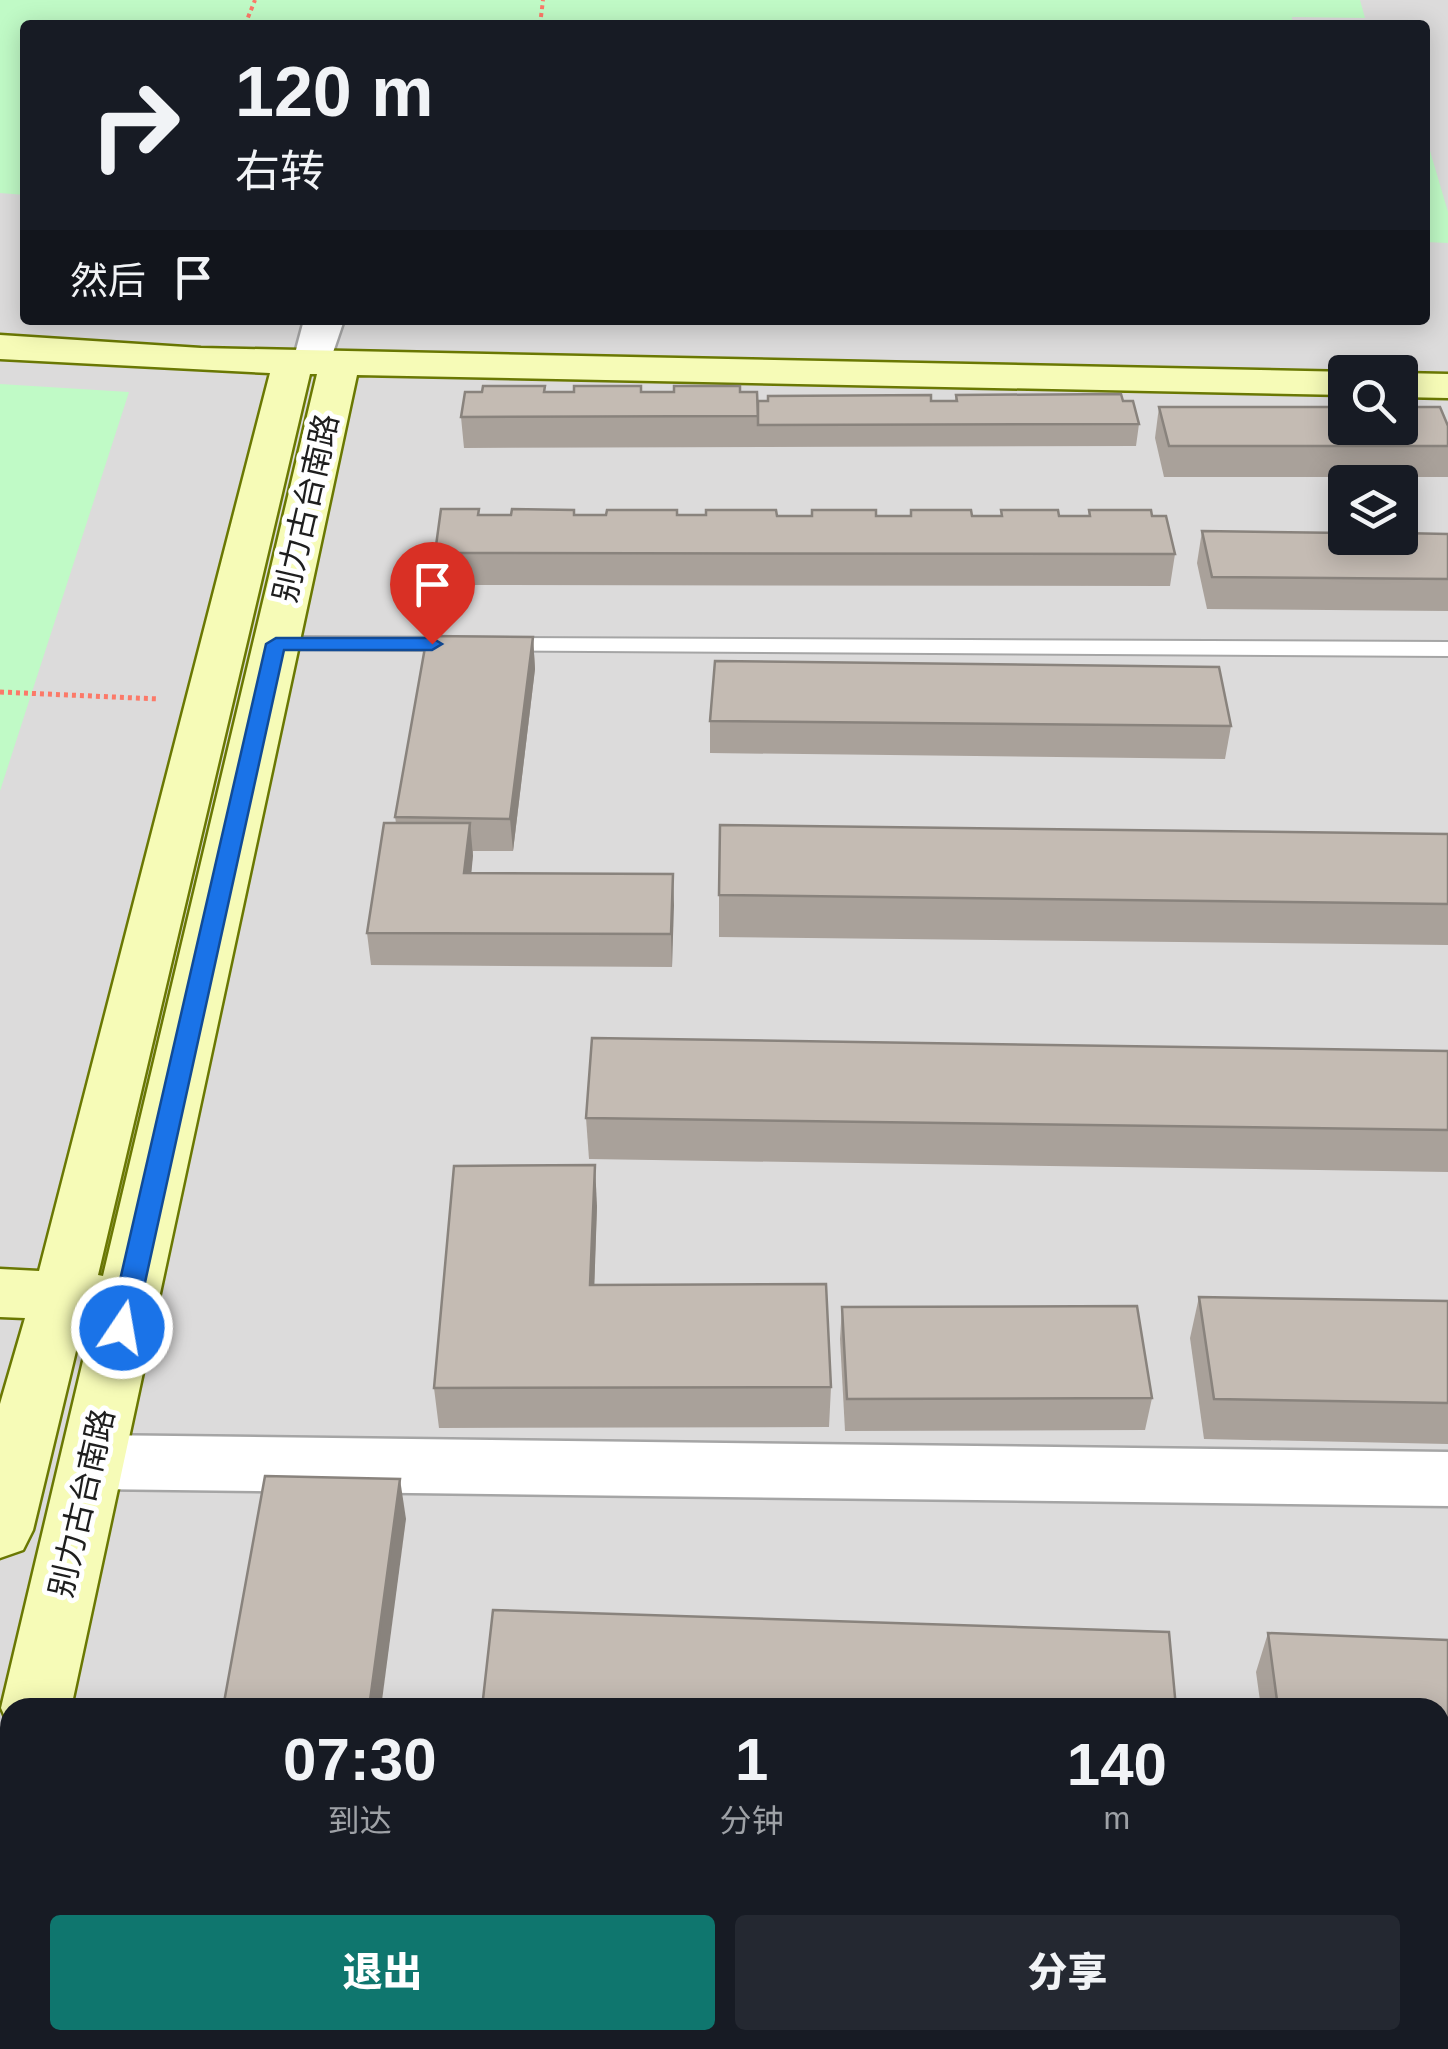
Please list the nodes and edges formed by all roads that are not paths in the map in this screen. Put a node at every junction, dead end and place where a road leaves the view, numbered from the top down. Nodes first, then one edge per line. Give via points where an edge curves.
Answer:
1 (0, 347) edge
2 (318, 349) edge
3 (1328, 383) edge
4 (1418, 385) edge
5 (1448, 386) edge
6 (276, 644) junction
7 (1448, 648) edge
8 (0, 1293) edge
9 (122, 1328) junction
10 (36, 1332) edge
11 (92, 1462) junction
12 (1448, 1478) edge
13 (0, 1530) edge
14 (38, 1698) edge

1 - 2 street via 201,360
2 - 3 street
2 - 6 street, 别力古台南路
2 - 10 street, 别力古台南路 via 208,700
4 - 5 street
6 - 7 lane
6 - 9 street, 别力古台南路
8 - 10 street
9 - 10 street
9 - 11 street, 别力古台南路
10 - 13 street, 别力古台南路
11 - 12 street
11 - 14 street, 别力古台南路

